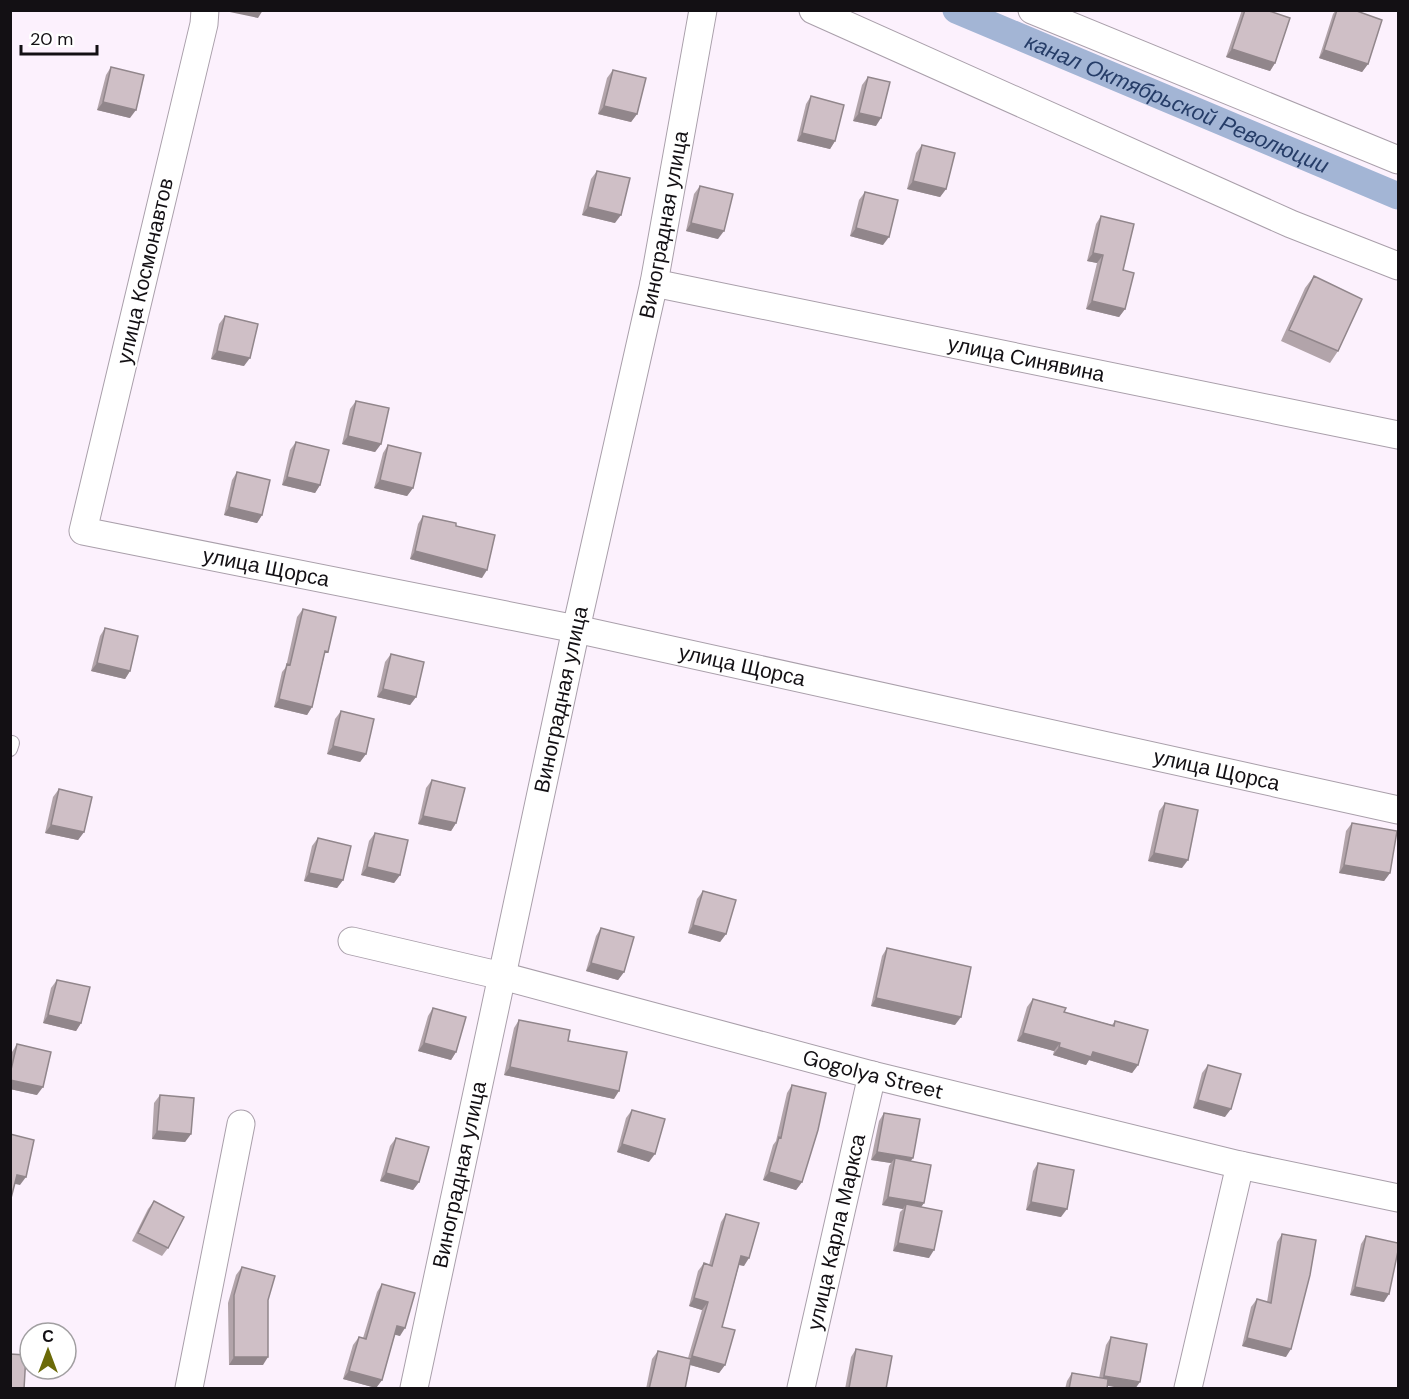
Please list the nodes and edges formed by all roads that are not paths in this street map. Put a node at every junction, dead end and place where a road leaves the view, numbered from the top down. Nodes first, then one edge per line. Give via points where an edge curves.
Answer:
1 (205, 10) edge
2 (704, 10) edge
3 (813, 10) edge
4 (1032, 10) edge
5 (1398, 160) edge
6 (1398, 266) edge
7 (654, 283) junction
8 (1398, 435) edge
9 (83, 531) joint
10 (576, 629) junction
11 (1398, 810) edge
12 (352, 941) dead end
13 (502, 976) junction
14 (872, 1075) junction
15 (241, 1124) dead end
16 (1240, 1165) junction
17 (1398, 1198) edge
18 (189, 1389) edge
19 (414, 1389) edge
20 (801, 1389) edge
21 (1188, 1389) edge

1 - 9 street, улица Космонавтов
2 - 7 street, Виноградная улица
3 - 6 street via 1291,224
4 - 5 street
7 - 8 street, улица Синявина
7 - 10 street, Виноградная улица
9 - 10 street, улица Щорса
10 - 11 street, улица Щорса
10 - 13 street, Виноградная улица
12 - 13 street, Gogolya Street
13 - 14 street, Gogolya Street
13 - 19 street, Виноградная улица
14 - 16 street, Gogolya Street
14 - 20 street, улица Карла Маркса
15 - 18 street
16 - 17 street, Gogolya Street
16 - 21 street

